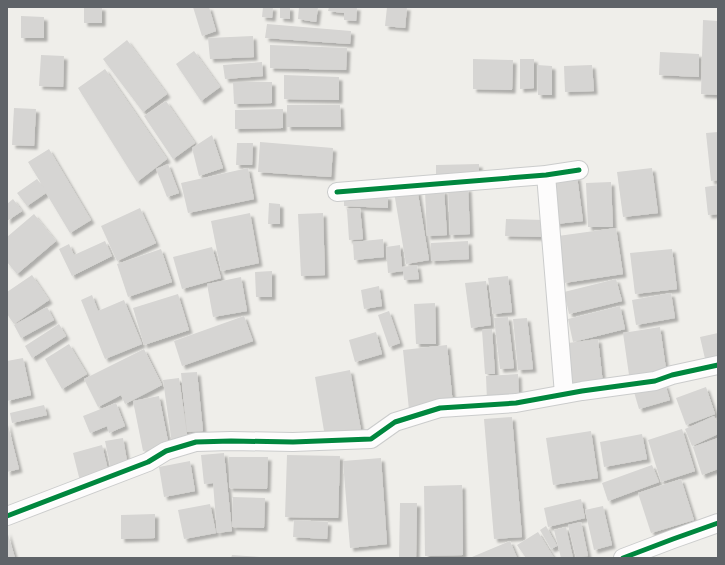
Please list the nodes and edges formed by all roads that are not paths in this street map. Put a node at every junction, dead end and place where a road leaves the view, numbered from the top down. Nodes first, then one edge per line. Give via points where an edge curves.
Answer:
1 (579, 170) dead end
2 (546, 175) junction
3 (337, 192) dead end
4 (718, 365) edge
5 (564, 394) junction
6 (7, 516) edge
7 (718, 523) edge
8 (623, 558) edge

1 - 2 street
2 - 3 street
2 - 5 street
4 - 5 street via 655,381
5 - 6 street via 516,403 440,408 395,422 371,439 196,442 166,451 148,462
7 - 8 street

